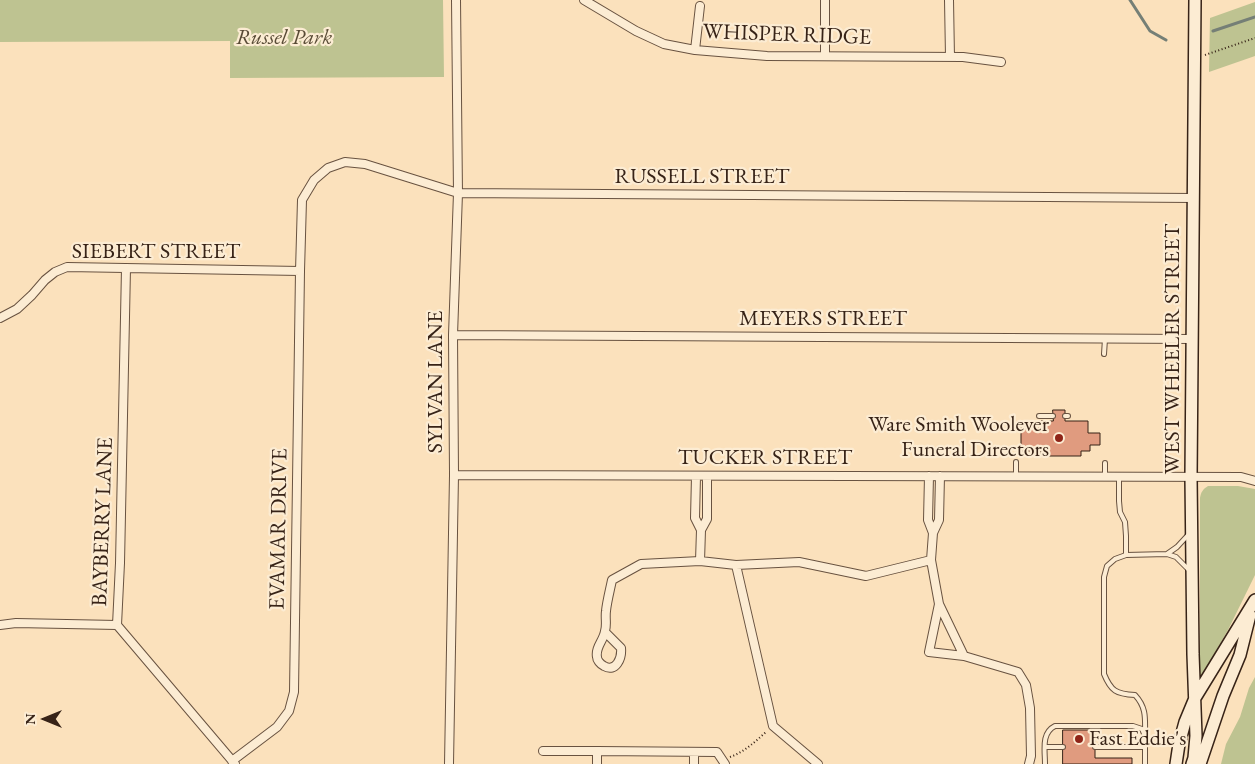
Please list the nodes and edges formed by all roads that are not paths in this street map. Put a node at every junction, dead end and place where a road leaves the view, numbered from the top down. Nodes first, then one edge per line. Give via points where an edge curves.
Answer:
1 (456, 0) edge
2 (584, 0) edge
3 (825, 0) edge
4 (949, 0) edge
5 (1195, 0) edge
6 (700, 6) dead end
7 (695, 50) junction
8 (825, 56) junction
9 (950, 56) junction
10 (1001, 62) dead end
11 (458, 193) junction
12 (1194, 198) junction
13 (126, 268) junction
14 (300, 270) junction
15 (0, 318) edge
16 (453, 335) junction
17 (1105, 338) junction
18 (1193, 339) junction
19 (1104, 354) dead end
20 (1039, 416) dead end
21 (1053, 416) dead end
22 (1016, 462) dead end
23 (1105, 463) dead end
24 (454, 475) junction
25 (696, 476) junction
26 (707, 476) junction
27 (929, 476) junction
28 (940, 476) junction
29 (1016, 477) junction
30 (1105, 477) junction
31 (1119, 477) junction
32 (1191, 477) junction
33 (1255, 481) edge
34 (701, 530) junction
35 (1192, 530) junction
36 (933, 533) junction
37 (1166, 554) junction
38 (1126, 555) junction
39 (930, 560) junction
40 (700, 561) junction
41 (736, 565) junction
42 (1192, 573) junction
43 (1254, 602) edge
44 (939, 604) junction
45 (0, 625) edge
46 (117, 625) junction
47 (606, 632) dead end
48 (964, 656) junction
49 (1195, 698) junction
50 (1145, 736) junction
51 (1045, 747) junction
52 (1063, 747) dead end
53 (1095, 747) dead end
54 (1145, 747) junction
55 (544, 751) dead end
56 (597, 751) junction
57 (694, 752) junction
58 (234, 762) edge
59 (724, 762) edge
60 (449, 764) edge
61 (597, 764) edge
62 (694, 764) edge
63 (818, 764) edge
64 (1029, 764) edge
65 (1045, 764) edge
66 (1145, 764) edge
67 (1176, 764) edge
68 (1192, 764) edge
69 (1200, 764) edge

1 - 11 street, SYLVAN LANE
2 - 7 street, WHISPER RIDGE via 664,44
3 - 8 street
4 - 9 street
5 - 12 street, WEST WHEELER STREET
6 - 7 street
7 - 8 street, WHISPER RIDGE via 768,56
8 - 9 street, WHISPER RIDGE
9 - 10 street, WHISPER RIDGE
11 - 12 street, RUSSELL STREET
11 - 14 street, RUSSELL STREET via 365,164 345,162 328,168 314,180 302,200
11 - 16 street, SYLVAN LANE
12 - 18 street, WEST WHEELER STREET
13 - 14 street, SIEBERT STREET
13 - 15 street, SIEBERT STREET via 67,267 54,272 17,309
13 - 46 street, BAYBERRY LANE
14 - 58 street, EVAMAR DRIVE via 294,692 289,711 277,727
16 - 17 street, MEYERS STREET
16 - 24 street, SYLVAN LANE
17 - 18 street, MEYERS STREET
17 - 19 lane
18 - 32 street, WEST WHEELER STREET
20 - 21 lane
22 - 29 lane
23 - 30 lane
24 - 25 street, TUCKER STREET
24 - 60 street, SYLVAN LANE
25 - 26 street, TUCKER STREET
25 - 34 street via 695,518
26 - 27 street, TUCKER STREET
26 - 34 street via 707,519
27 - 28 street, TUCKER STREET
27 - 36 street via 928,520
28 - 29 street, TUCKER STREET
28 - 36 street via 939,520
29 - 30 street, TUCKER STREET
30 - 31 street, TUCKER STREET
31 - 32 street, TUCKER STREET
31 - 38 lane
32 - 33 street, TUCKER STREET via 1242,477
32 - 35 street, WEST WHEELER STREET
34 - 40 street
35 - 37 lane
35 - 42 street, WEST WHEELER STREET
36 - 39 street
37 - 38 lane
37 - 42 lane via 1183,563
38 - 50 lane via 1107,566 1104,577 1104,674 1114,690 1135,695 1141,702 1145,714
39 - 41 street via 866,576 799,562
39 - 44 street
40 - 41 street
40 - 47 street via 641,564 612,580
41 - 63 street via 773,726
42 - 49 street, WEST WHEELER STREET
43 - 49 street
43 - 69 street via 1240,655
44 - 48 street
44 - 48 street via 929,652
45 - 46 street
46 - 58 street, BAYBERRY LANE
48 - 64 street via 1018,672 1026,685 1030,708
49 - 67 street
49 - 68 street, WEST WHEELER STREET via 1196,736
50 - 51 lane via 1142,729 1133,726 1055,726 1045,735
50 - 54 lane
51 - 52 lane
51 - 65 lane
53 - 54 lane
54 - 66 lane
55 - 56 street
56 - 57 street
56 - 61 street
57 - 59 street via 717,752
57 - 62 street

